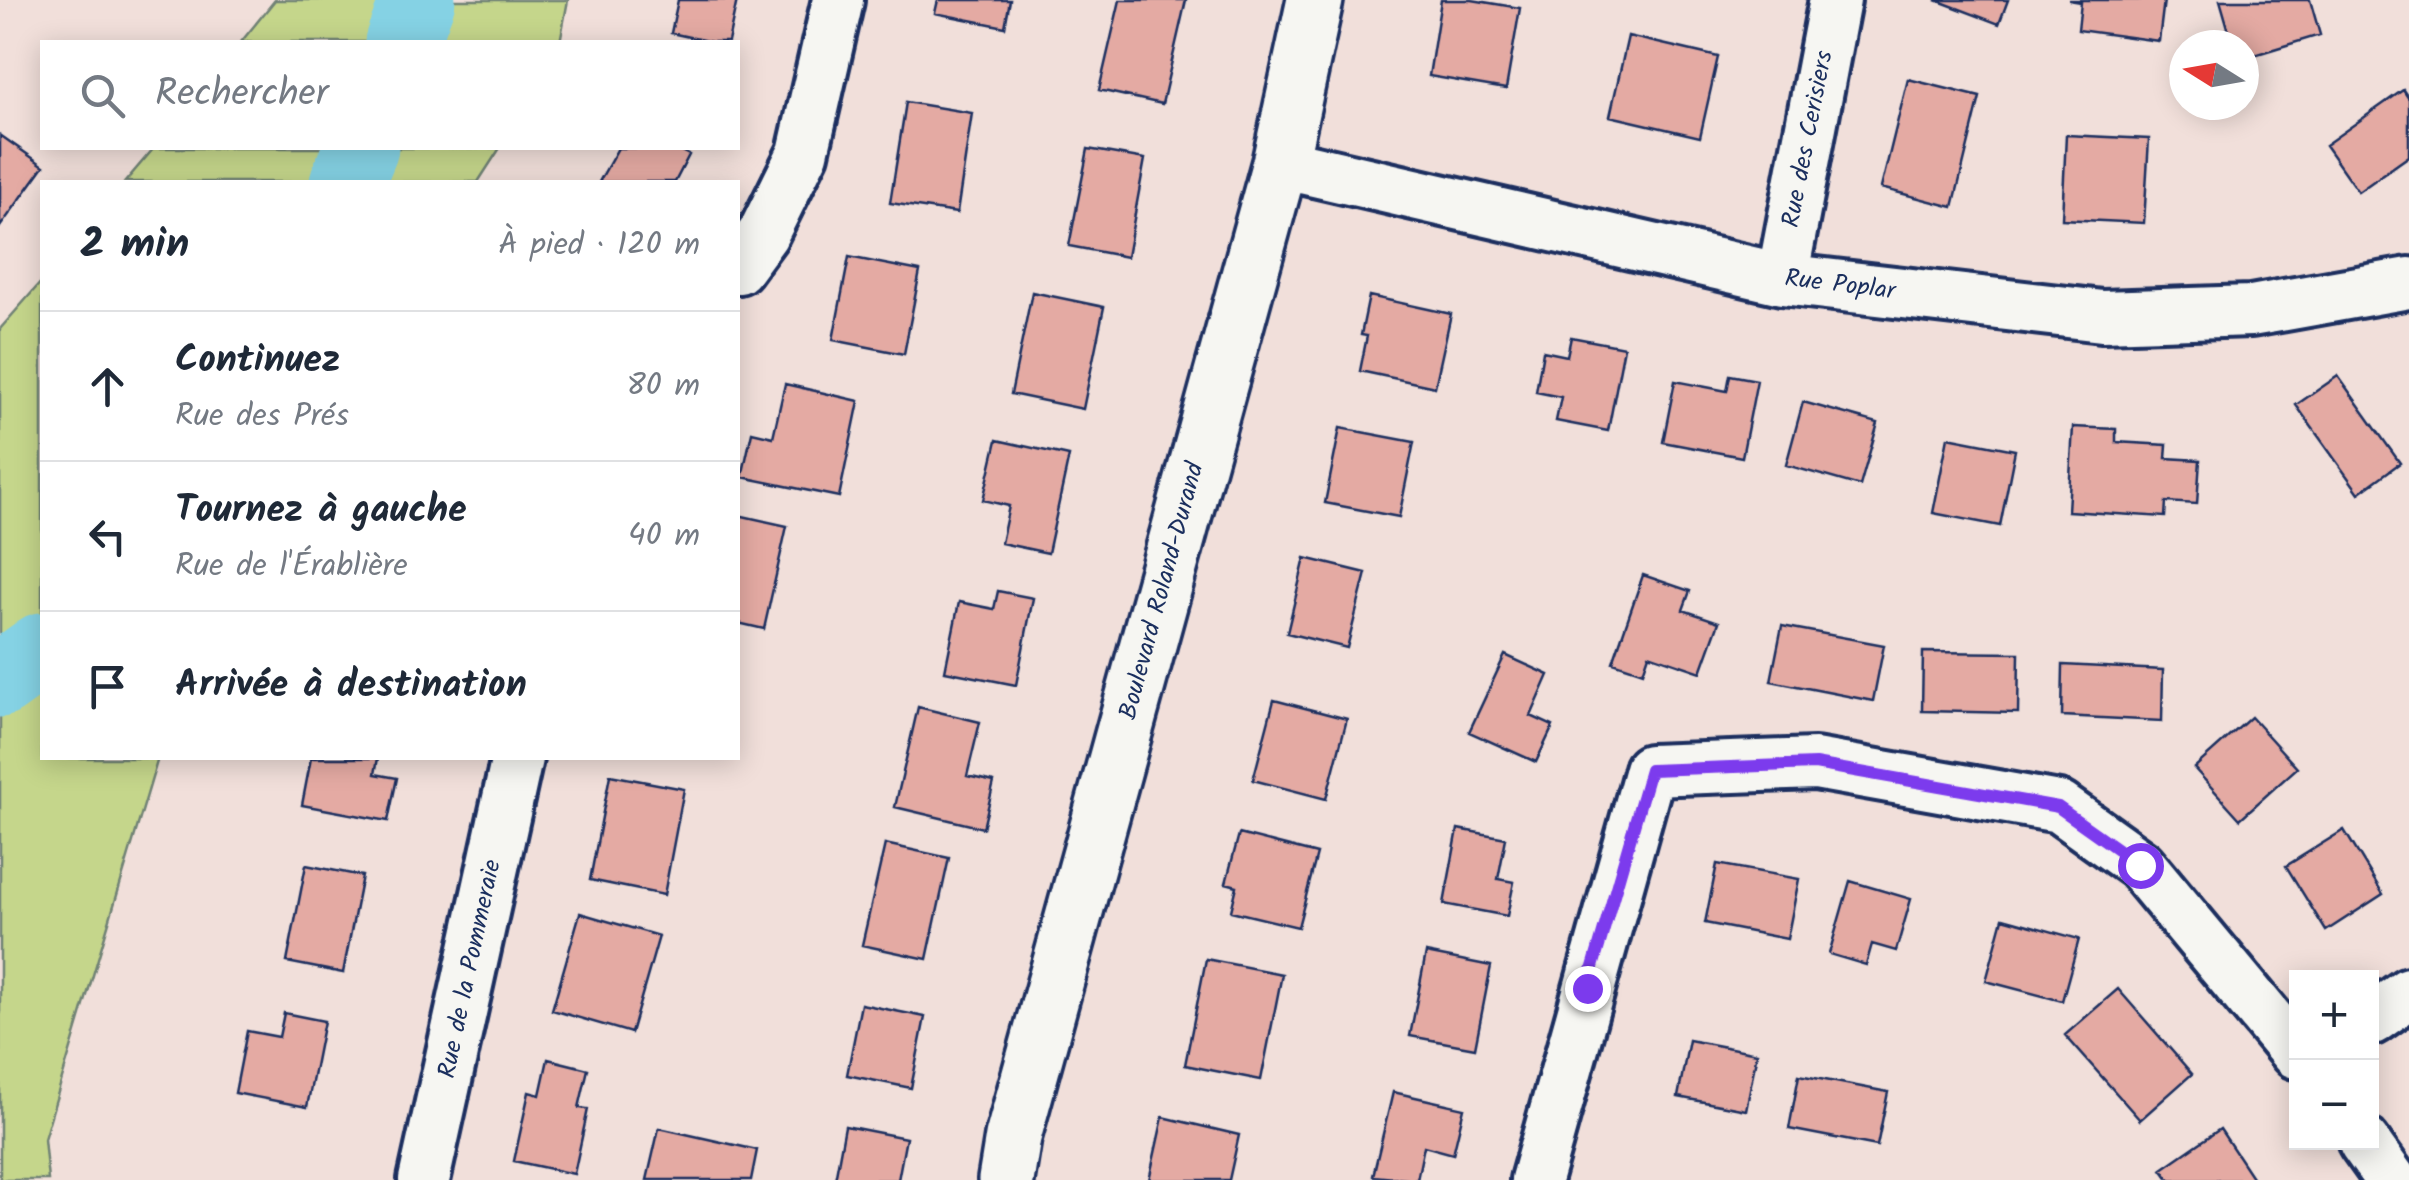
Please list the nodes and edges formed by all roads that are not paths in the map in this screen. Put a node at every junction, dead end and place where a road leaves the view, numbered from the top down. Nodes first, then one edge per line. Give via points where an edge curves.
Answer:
1 (838, 0) edge
2 (1315, 0) edge
3 (1835, 0) edge
4 (1280, 164) junction
5 (740, 265) edge
6 (1782, 279) junction
7 (2407, 287) edge
8 (517, 760) edge
9 (2409, 993) edge
10 (2379, 1014) edge
11 (2289, 1045) edge
12 (2370, 1150) edge
13 (424, 1180) edge
14 (1006, 1180) edge
15 (1536, 1180) edge
16 (2391, 1180) edge

1 - 5 street via 802,153 763,234
2 - 4 street, Boulevard Roland-Durand
3 - 6 street, Rue des Cerisiers
4 - 6 street, Rue Poplar
4 - 14 street, Boulevard Roland-Durand via 1012,1137
6 - 7 street, Rue Poplar via 2102,316 2251,311
8 - 13 street, Rue de la Pommeraie
9 - 10 street
11 - 15 street via 2140,865 2058,807 1815,764 1650,770
12 - 16 street

